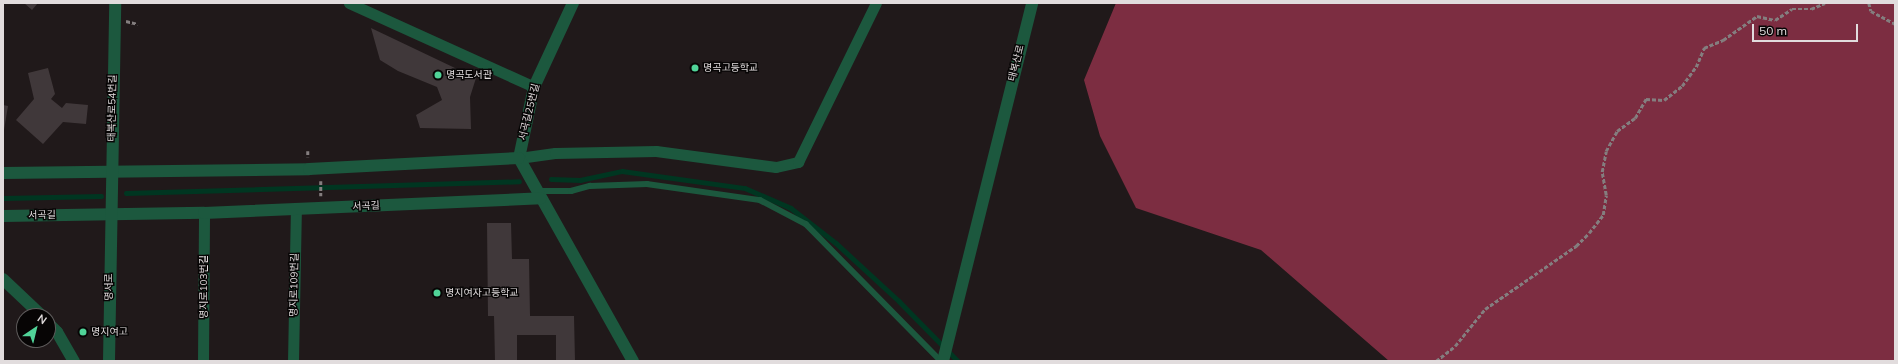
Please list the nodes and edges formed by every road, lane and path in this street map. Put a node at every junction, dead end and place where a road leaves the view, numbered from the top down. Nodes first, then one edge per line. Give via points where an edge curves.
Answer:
1 (114, 3) edge
2 (349, 3) edge
3 (573, 3) edge
4 (876, 3) edge
5 (1032, 3) edge
6 (1825, 3) edge
7 (1869, 3) edge
8 (1895, 24) edge
9 (534, 86) junction
10 (519, 158) junction
11 (320, 168) junction
12 (110, 171) junction
13 (3, 174) edge
14 (539, 194) junction
15 (321, 208) junction
16 (296, 210) junction
17 (204, 213) junction
18 (109, 214) junction
19 (3, 216) edge
20 (3, 279) edge
21 (34, 308) edge
22 (56, 331) edge
23 (74, 361) edge
24 (109, 361) edge
25 (203, 361) edge
26 (293, 361) edge
27 (633, 361) edge
28 (942, 361) edge
29 (1436, 361) edge

1 - 12 street, 태복산로54번길
2 - 9 street
3 - 9 street, 서곡길25번길
4 - 10 street via 798,162 776,168 656,151 555,153
5 - 28 street, 태복산로
6 - 29 path via 1811,8 1792,9 1775,20 1757,16 1723,40 1704,48 1696,67 1682,86 1664,100 1646,99 1635,118 1617,131 1606,151 1602,172 1606,195 1603,215 1589,233 1576,246 1484,309 1455,346
7 - 8 path via 1871,11
9 - 10 street, 서곡길25번길
10 - 11 street
10 - 14 street
11 - 12 street
11 - 15 path
12 - 13 street
12 - 18 street, 태복산로54번길
14 - 15 street, 서곡길
14 - 27 street
14 - 28 lane via 590,186 647,184 760,200 806,224
15 - 16 street, 서곡길
16 - 17 street, 서곡길
16 - 26 street, 명지로109번길
17 - 18 street, 서곡길
17 - 25 street, 명지로103번길
18 - 19 street, 서곡길
18 - 24 street, 명서로
20 - 21 street
22 - 23 street

